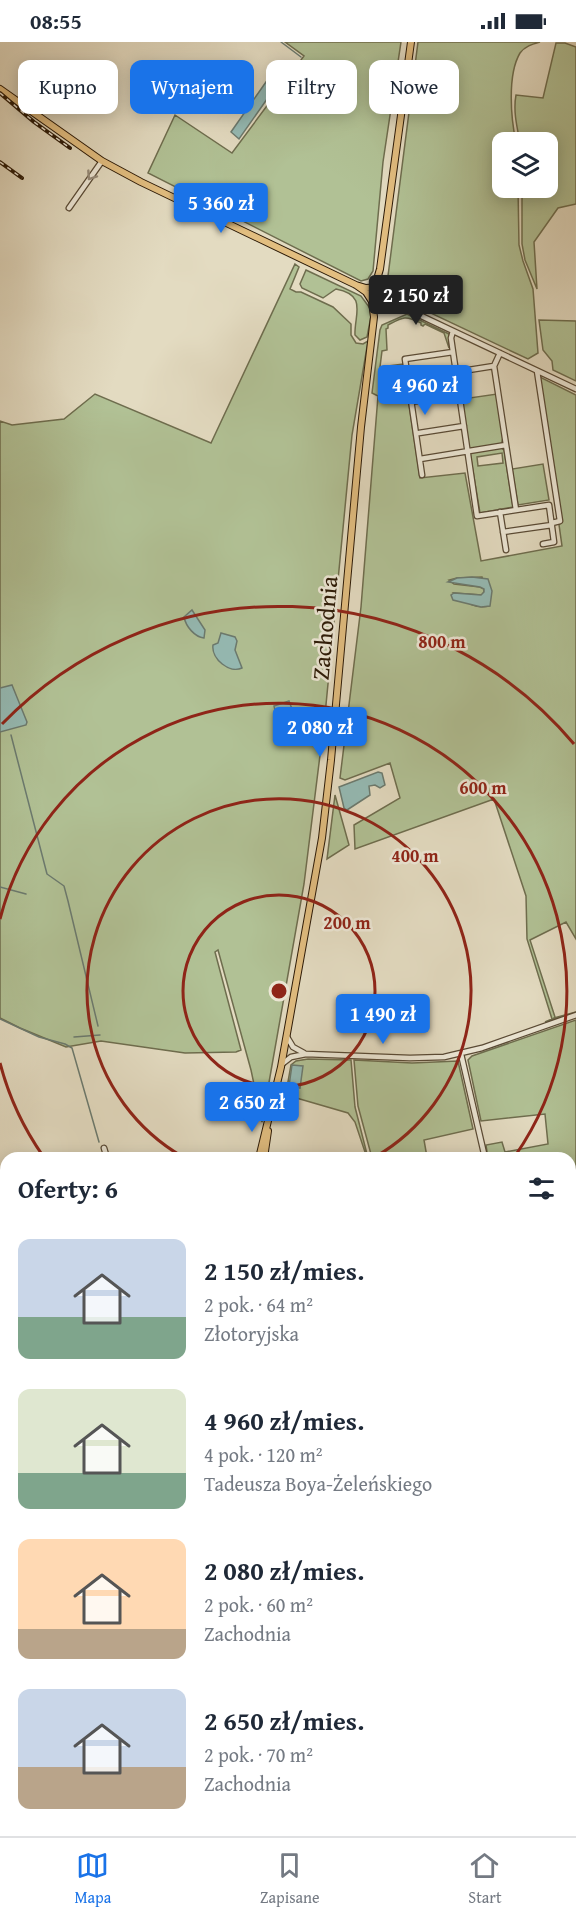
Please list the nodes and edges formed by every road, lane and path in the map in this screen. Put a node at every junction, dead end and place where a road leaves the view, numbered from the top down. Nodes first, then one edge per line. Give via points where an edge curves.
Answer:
1 (411, 42) edge
2 (0, 89) edge
3 (102, 160) junction
4 (69, 208) dead end
5 (380, 269) junction
6 (359, 286) junction
7 (374, 289) junction
8 (380, 301) junction
9 (453, 331) junction
10 (453, 352) junction
11 (500, 353) junction
12 (494, 366) junction
13 (455, 370) junction
14 (537, 371) junction
15 (410, 375) dead end
16 (576, 389) edge
17 (459, 394) junction
18 (411, 402) junction
19 (464, 426) junction
20 (419, 433) dead end
21 (506, 445) junction
22 (467, 452) junction
23 (420, 459) junction
24 (422, 475) dead end
25 (516, 510) junction
26 (500, 512) junction
27 (552, 524) junction
28 (503, 532) junction
29 (543, 544) dead end
30 (506, 550) dead end
31 (576, 1015) edge
32 (287, 1037) junction
33 (306, 1054) junction
34 (461, 1054) junction
35 (281, 1064) junction
36 (269, 1118) junction
37 (104, 1148) dead end
38 (105, 1152) edge
39 (260, 1152) edge
40 (265, 1152) edge
41 (484, 1152) edge

1 - 5 main road
2 - 3 main road
3 -> 4 street
3 - 6 main road
5 - 6 main road via 373,282
5 - 7 main road
6 - 7 main road
7 - 8 main road
7 - 8 main road
8 - 9 street via 398,305
8 - 32 main road, Zachodnia via 374,317 361,427 332,760
9 - 10 street
9 - 11 street
10 - 13 street
10 - 18 street via 405,359
11 - 12 street
11 - 14 street
12 - 13 street
12 - 21 street
13 - 15 street
13 - 17 street
14 - 16 street
14 - 27 street via 560,521
17 - 18 street
17 - 19 street
18 - 23 street
19 - 20 street
19 - 22 street
21 - 22 street
21 - 25 street
22 - 23 street
22 - 26 street via 477,516
23 - 24 street
25 - 26 street
25 - 27 street via 549,505
26 - 28 street
27 - 28 street
27 - 29 street via 555,542
28 - 30 street
31 - 34 street
32 - 33 street via 292,1047
32 - 35 main road, Zachodnia
33 - 34 street via 419,1058
33 - 35 street
34 - 41 street
35 - 36 main road, Zachodnia
36 - 39 main road, Zachodnia
36 - 40 main road, Zachodnia
37 - 38 street

